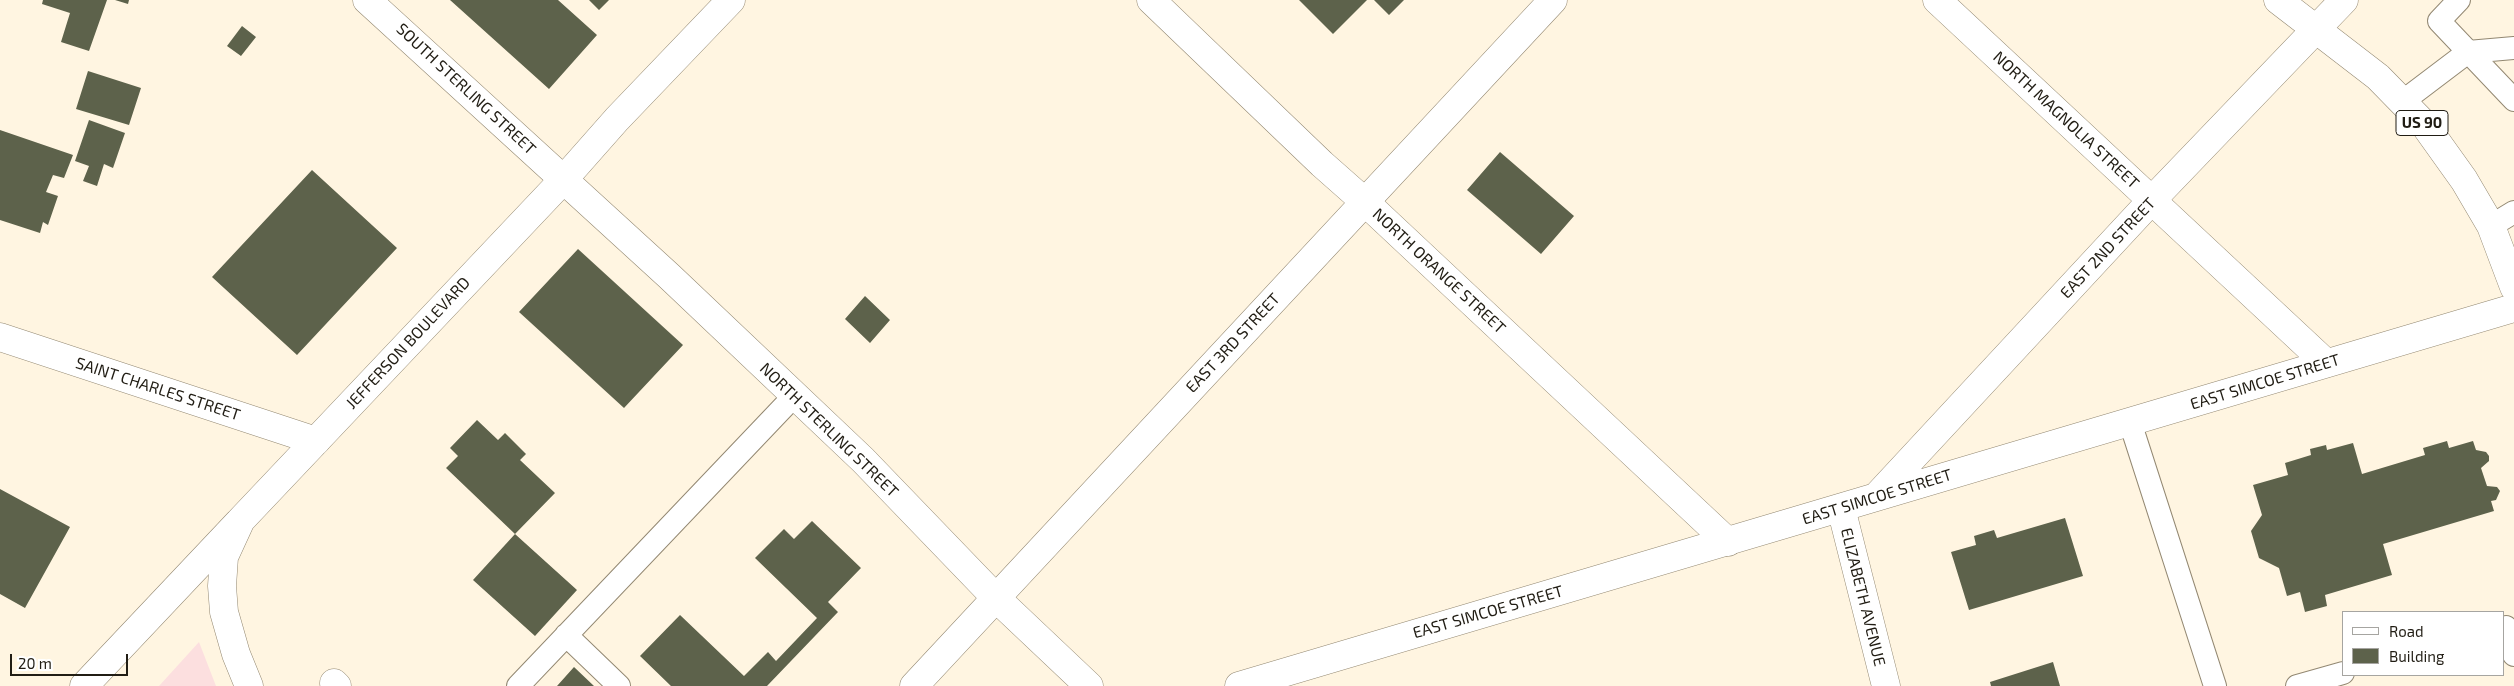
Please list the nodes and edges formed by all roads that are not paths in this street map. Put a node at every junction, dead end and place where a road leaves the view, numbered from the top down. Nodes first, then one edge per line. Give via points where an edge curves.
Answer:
1 (368, 0) edge
2 (731, 0) edge
3 (1152, 0) edge
4 (1553, 0) edge
5 (1938, 0) edge
6 (2278, 0) edge
7 (2344, 0) edge
8 (2452, 2) edge
9 (2317, 28) junction
10 (2514, 48) edge
11 (2468, 52) junction
12 (2514, 100) edge
13 (2402, 102) junction
14 (564, 179) junction
15 (2151, 201) junction
16 (1365, 202) junction
17 (2514, 212) edge
18 (2491, 226) junction
19 (2514, 287) edge
20 (2514, 308) edge
21 (0, 337) edge
22 (2326, 363) junction
23 (795, 395) junction
24 (2130, 422) junction
25 (316, 441) junction
26 (1874, 498) junction
27 (1841, 508) junction
28 (241, 520) junction
29 (1728, 542) junction
30 (996, 598) junction
31 (2504, 628) edge
32 (566, 635) junction
33 (2514, 656) edge
34 (2342, 673) edge
35 (84, 686) edge
36 (249, 686) edge
37 (518, 686) edge
38 (618, 686) edge
39 (914, 686) edge
40 (1089, 686) edge
41 (1240, 686) edge
42 (1886, 686) edge
43 (2215, 686) edge
44 (2297, 686) edge

1 - 14 main road, SOUTH STERLING STREET
2 - 14 main road, JEFFERSON BOULEVARD via 616,119
3 - 16 main road, NORTH ORANGE STREET
4 - 16 main road, EAST 3RD STREET
5 - 15 main road, NORTH MAGNOLIA STREET
6 - 9 main road, US 90
7 - 9 main road, EAST 2ND STREET
8 - 11 lane via 2439,21
9 - 13 main road, US 90 via 2378,77
9 - 15 main road, EAST 2ND STREET
10 - 11 lane
11 - 12 lane
11 - 13 lane
13 - 18 main road, US 90 via 2424,124 2464,180
14 - 23 main road, NORTH STERLING STREET
14 - 25 main road, JEFFERSON BOULEVARD
15 - 22 main road, NORTH MAGNOLIA STREET
15 - 26 main road, EAST 2ND STREET
16 - 29 main road, NORTH ORANGE STREET
16 - 30 main road, EAST 3RD STREET
17 - 18 lane
18 - 19 main road, US 90
20 - 22 main road, EAST SIMCOE STREET
21 - 25 main road, SAINT CHARLES STREET
22 - 24 main road, EAST SIMCOE STREET
23 - 30 main road, NORTH STERLING STREET via 864,460
23 - 32 lane
24 - 26 main road, EAST SIMCOE STREET
24 - 43 lane
25 - 28 main road, JEFFERSON BOULEVARD
26 - 27 main road, EAST SIMCOE STREET
27 - 29 main road, EAST SIMCOE STREET
27 - 42 main road, ELIZABETH AVENUE
28 - 35 main road, JEFFERSON BOULEVARD
28 - 36 main road via 224,557 222,586 224,612
29 - 41 main road, EAST SIMCOE STREET
30 - 39 main road, EAST 3RD STREET
30 - 40 main road, NORTH STERLING STREET
31 - 33 lane
32 - 37 lane
32 - 38 lane
34 - 44 lane

